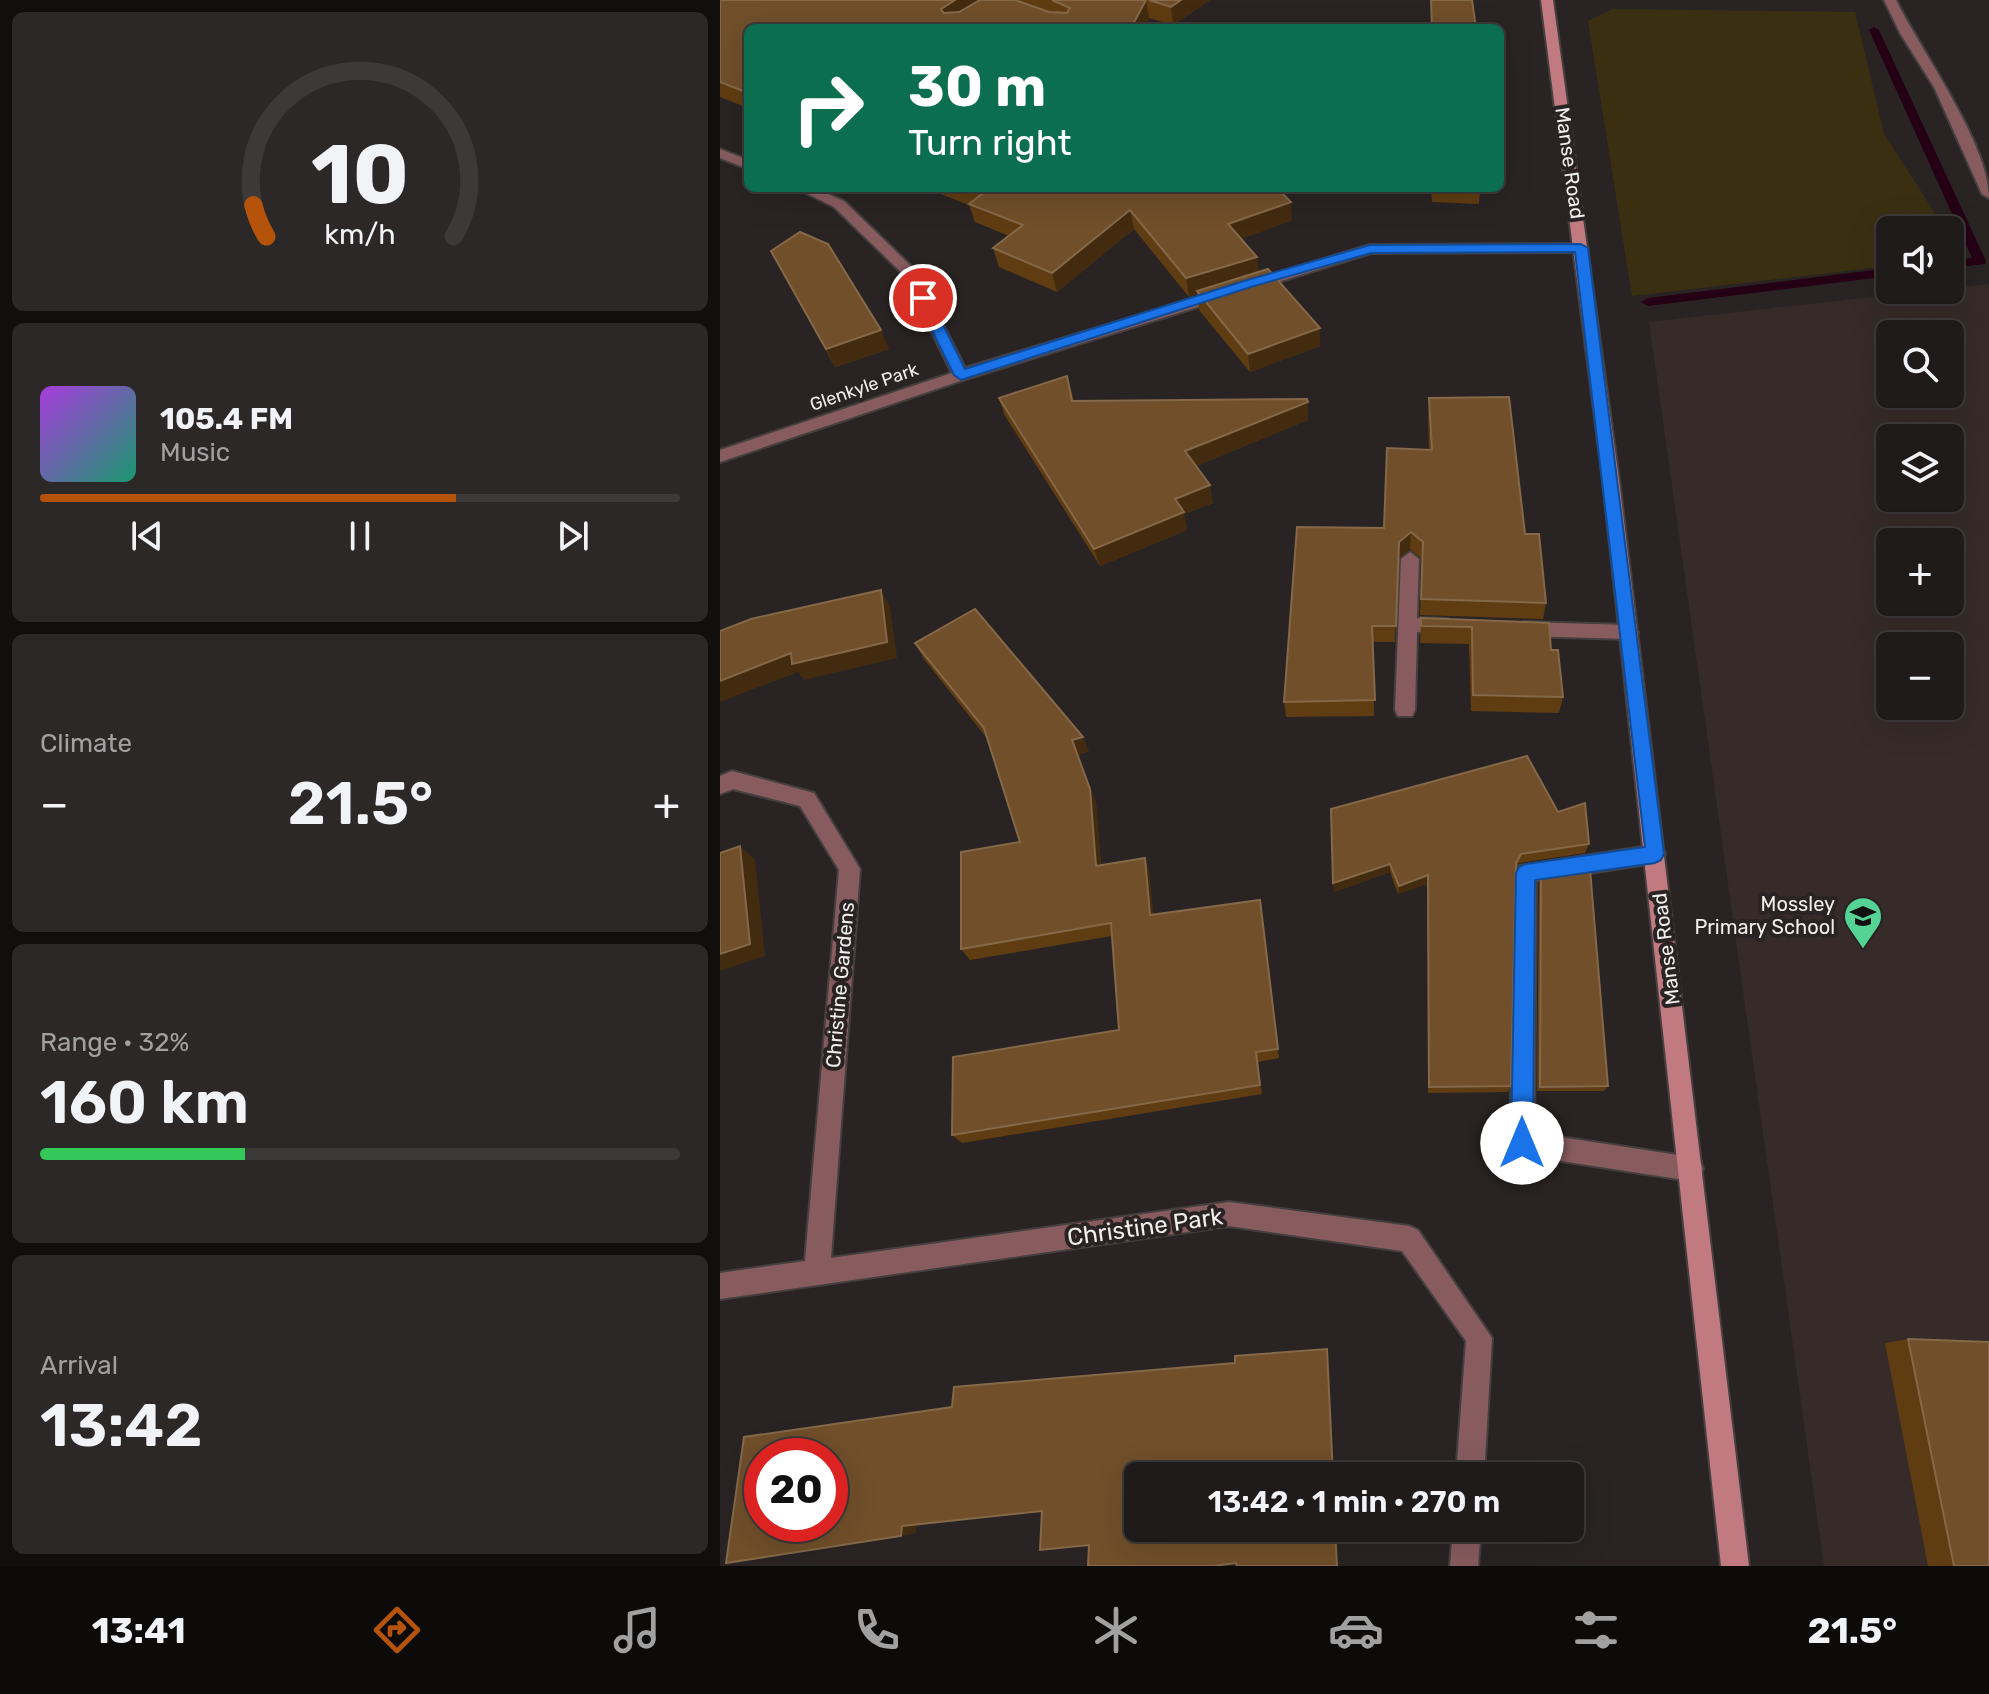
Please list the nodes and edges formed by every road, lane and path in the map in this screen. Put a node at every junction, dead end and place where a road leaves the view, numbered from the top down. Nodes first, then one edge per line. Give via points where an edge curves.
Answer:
1 (1547, 0) edge
2 (1890, 0) edge
3 (720, 153) edge
4 (744, 153) edge
5 (734, 159) junction
6 (744, 163) edge
7 (812, 192) edge
8 (1989, 194) edge
9 (1581, 248) junction
10 (961, 375) junction
11 (720, 456) edge
12 (1410, 559) edge
13 (1408, 625) junction
14 (1471, 627) edge
15 (1503, 628) edge
16 (1629, 632) junction
17 (1405, 710) dead end
18 (720, 785) edge
19 (1655, 854) junction
20 (1691, 1169) junction
21 (817, 1273) junction
22 (720, 1286) edge
23 (1471, 1462) edge
24 (1466, 1542) edge
25 (1464, 1566) edge
26 (1735, 1566) edge

1 - 9 main road, Manse Road
2 - 8 street via 1940,87
3 - 5 street
4 - 5 street
5 - 6 street
7 - 10 street via 839,204 910,273
9 - 10 street, Glenkyle Park via 1370,249
9 - 16 main road, Manse Road
10 - 11 street, Glenkyle Park
12 - 13 street
13 - 14 street
13 - 17 street
15 - 16 street
16 - 19 main road, Manse Road
18 - 21 street, Christine Gardens via 732,780 807,799 850,869
19 - 20 main road, Manse Road
19 - 20 street via 1526,873 1522,1143
20 - 26 main road, Manse Road
21 - 22 street, Christine Park
21 - 23 street, Christine Park via 1229,1214 1409,1239 1479,1338
24 - 25 street

